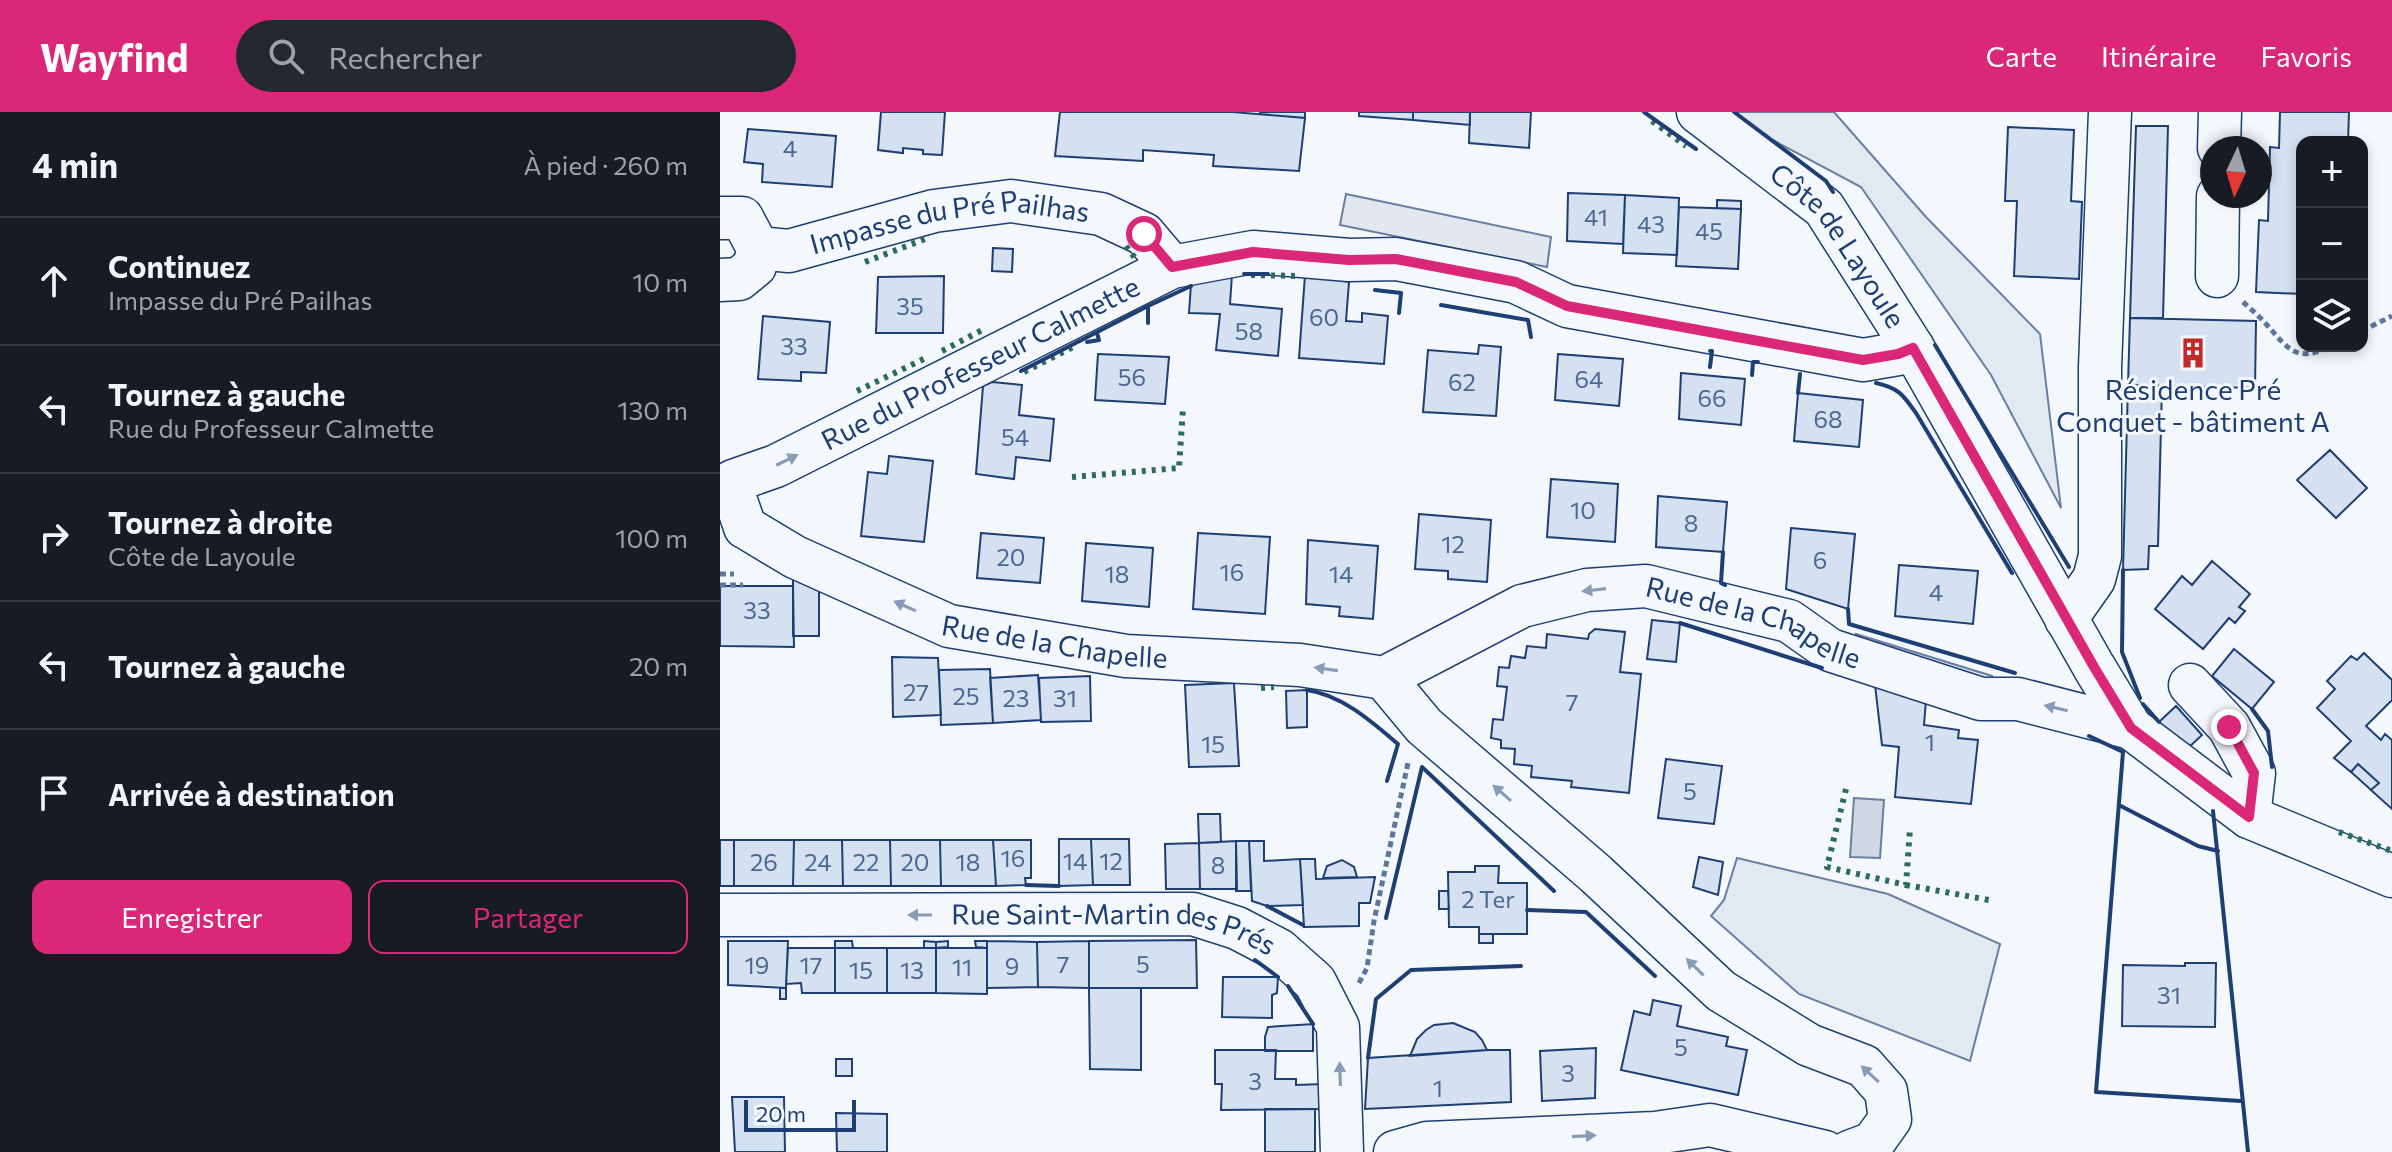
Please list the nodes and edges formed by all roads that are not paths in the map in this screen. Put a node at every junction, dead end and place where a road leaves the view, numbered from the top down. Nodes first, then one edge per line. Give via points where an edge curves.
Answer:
1 (1698, 112) edge
2 (2110, 112) edge
3 (2220, 112) edge
4 (2219, 136) edge
5 (2218, 208) edge
6 (720, 218) edge
7 (758, 248) junction
8 (1172, 267) junction
9 (2217, 276) dead end
10 (720, 280) edge
11 (1913, 348) junction
12 (727, 483) edge
13 (732, 530) edge
14 (2066, 619) junction
15 (1384, 678) junction
16 (2190, 685) dead end
17 (2131, 728) junction
18 (2249, 817) junction
19 (2392, 876) edge
20 (720, 915) edge
21 (1342, 1152) edge
22 (1395, 1152) edge
23 (1825, 1152) edge
24 (1849, 1152) edge

1 - 11 street, Côte de Layoule via 1824,208
2 - 14 street via 2100,367 2100,556 2094,579
3 - 4 street
5 - 9 street
6 - 7 street via 742,218
7 - 8 street, Impasse du Pré Pailhas via 789,251 934,211 1011,201 1101,214 1144,234
7 - 10 street via 755,266 739,279
8 - 11 street, Rue du Professeur Calmette via 1253,252 1396,259 1516,282 1567,306 1863,360
12 -> 8 street, Rue du Professeur Calmette via 844,433
11 - 14 street, Côte de Layoule
12 - 13 street, Rue du Professeur Calmette via 735,498
15 -> 13 street, Rue de la Chapelle via 1300,665 1126,656 949,626
14 - 17 street, Côte de Layoule
17 -> 15 street, Rue de la Chapelle via 2018,699 1981,699 1830,650 1789,621 1646,586 1587,590 1522,606
24 -> 15 street via 1873,1143 1890,1119 1886,1091 1864,1066 1809,1045 1721,991 1596,874 1424,726
16 - 18 street via 2229,727 2254,773
17 - 18 street, Côte de Layoule
18 - 19 street, Côte de Layoule
21 -> 20 street, Rue Saint-Martin des Prés via 1338,1027 1315,982 1279,950 1237,928 1193,914
22 -> 23 street via 1427,1143 1655,1133 1710,1125

